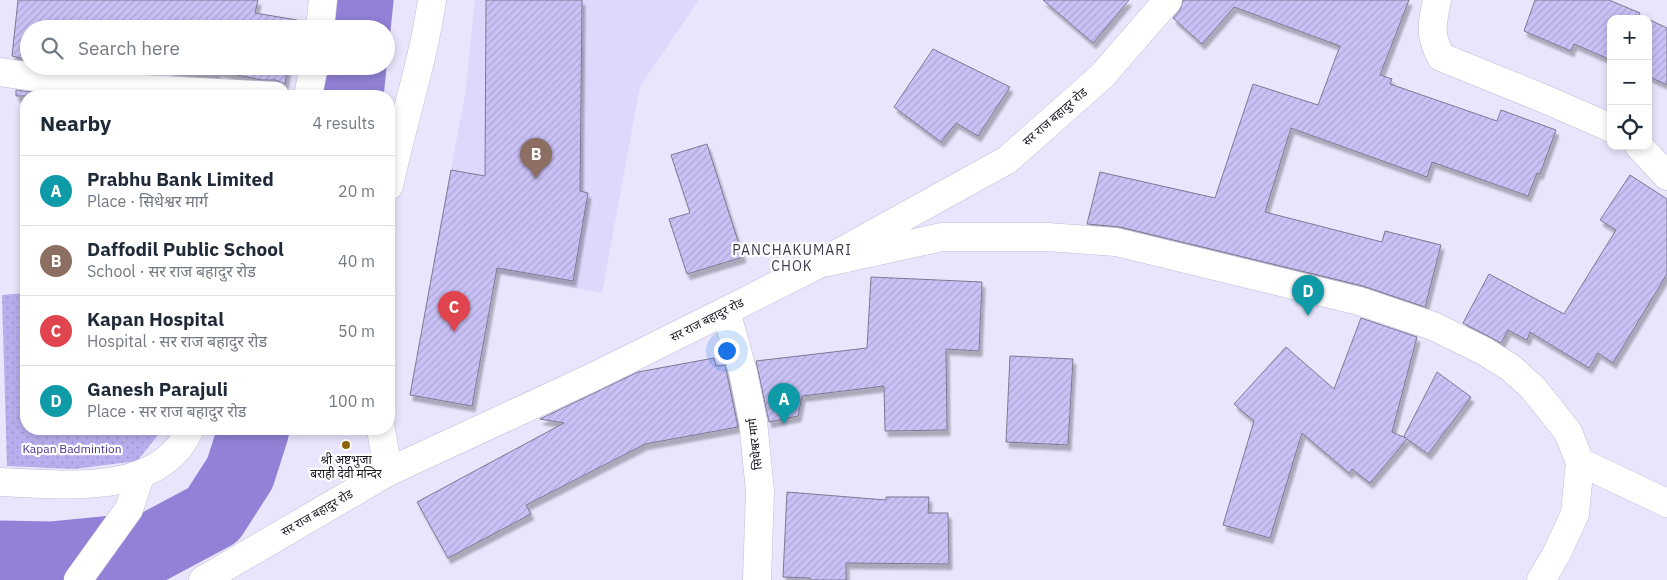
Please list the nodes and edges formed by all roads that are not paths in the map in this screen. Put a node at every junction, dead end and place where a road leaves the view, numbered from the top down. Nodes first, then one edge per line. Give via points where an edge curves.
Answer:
1 (323, 0) edge
2 (432, 0) edge
3 (1168, 0) edge
4 (1437, 0) edge
5 (321, 20) edge
6 (0, 72) edge
7 (20, 75) edge
8 (21, 75) edge
9 (312, 75) edge
10 (162, 90) edge
11 (309, 90) edge
12 (1607, 126) edge
13 (1643, 150) edge
14 (395, 159) edge
15 (1667, 176) edge
16 (817, 264) junction
17 (726, 311) junction
18 (187, 435) edge
19 (382, 435) edge
20 (1580, 462) junction
21 (388, 472) junction
22 (141, 474) junction
23 (0, 482) edge
24 (1667, 503) edge
25 (78, 580) edge
26 (203, 580) edge
27 (756, 580) edge
28 (1541, 580) edge

1 - 5 street
2 - 14 street
3 - 16 street, सर राज बहादुर रोड via 1102,76 1007,160
4 - 12 street via 1432,37 1441,57
6 - 7 street
8 - 10 street via 106,87
9 - 11 street
13 - 15 street
16 - 17 street, सर राज बहादुर रोड
16 - 20 street via 942,237 1047,237 1116,242 1359,301 1433,326 1511,368 1534,388 1568,432
17 - 21 street, सर राज बहादुर रोड
17 - 27 street, सिधेश्वर मार्ग via 753,421 760,491
18 - 22 street via 178,450 160,466
19 - 21 street
20 - 24 street
20 - 28 street via 1574,514
21 - 26 street, सर राज बहादुर रोड
22 - 23 street via 112,482 73,485
22 - 25 street via 129,509

